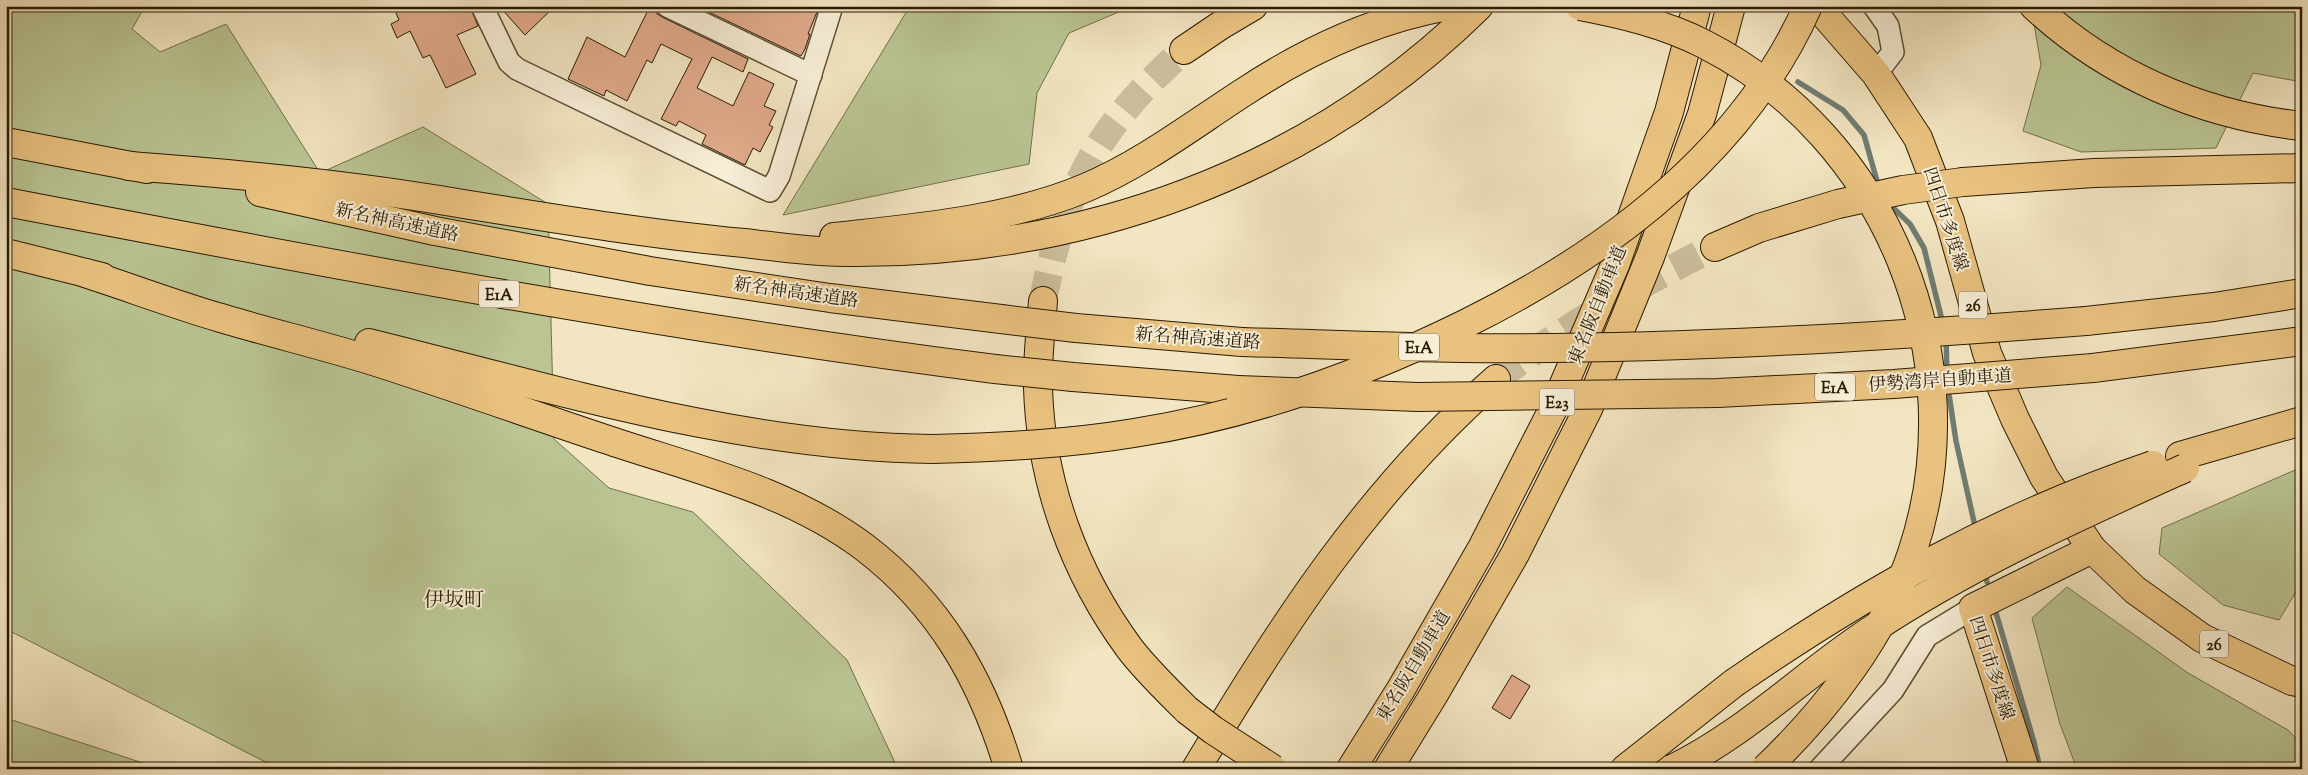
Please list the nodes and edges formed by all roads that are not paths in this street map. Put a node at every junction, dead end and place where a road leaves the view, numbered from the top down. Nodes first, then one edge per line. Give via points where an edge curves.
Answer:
1 (482, 6) edge
2 (666, 6) edge
3 (832, 6) edge
4 (1253, 6) edge
5 (1580, 6) edge
6 (1697, 6) edge
7 (1731, 6) edge
8 (1874, 6) edge
9 (2034, 6) edge
10 (1466, 9) edge
11 (1816, 10) edge
12 (1184, 50) tunnel mouth
13 (1876, 74) junction
14 (811, 75) junction
15 (2302, 126) edge
16 (6, 142) edge
17 (129, 166) junction
18 (2302, 168) edge
19 (6, 202) edge
20 (732, 242) junction
21 (1715, 247) tunnel mouth
22 (6, 253) edge
23 (85, 273) junction
24 (2302, 293) edge
25 (1043, 300) tunnel mouth
26 (2302, 342) edge
27 (1496, 379) tunnel mouth
28 (2302, 422) edge
29 (2182, 462) junction
30 (2092, 549) junction
31 (1973, 608) junction
32 (2302, 683) edge
33 (1009, 769) edge
34 (1196, 769) edge
35 (1274, 769) edge
36 (1351, 769) edge
37 (1388, 769) edge
38 (1625, 769) edge
39 (1672, 769) edge
40 (1765, 769) edge
41 (1820, 769) edge
42 (2025, 769) edge

1 - 14 street via 509,62 517,69 770,191 779,176
2 - 14 street
3 - 14 street
4 - 12 main road
5 - 40 main road, bridge via 1662,26 1702,43 1738,63 1802,112 1833,145 1863,185 1903,266 1921,318 1930,365 1934,419 1924,509 1912,553 1889,609 1856,663 1818,712
6 - 36 main road, 東名阪自動車道 / E23 via 1669,112 1615,265 1555,405 1482,548
7 - 37 main road, 東名阪自動車道 / E23 via 1702,114 1650,257 1588,409 1515,554
8 - 13 street via 1888,26 1893,52
9 - 15 main road via 2105,61 2145,82 2225,113
10 - 20 main road via 1424,10 1384,22 1326,46 1246,90 1123,170 1076,191 1032,205 897,230 815,240
10 - 20 main road via 1413,66 1322,128 1222,179 1113,219 1049,234 941,249 840,252
11 - 13 main road, 四日市多度線 / 26
11 - 23 main road, bridge via 1799,27 1774,71 1739,119 1700,162 1650,208 1545,282 1378,365 1320,386 1205,419 1135,433 1012,447 933,449 829,444 747,433
13 - 30 main road, 四日市多度線 / 26 via 1918,138 1950,221 1987,354 2015,419 2044,477
16 - 17 main road, 新名神高速道路 / E1A
17 - 20 main road via 328,183 516,214
17 - 24 main road, 新名神高速道路 / E1A, bridge via 292,198 435,231 650,271 830,298 1076,328 1242,342 1464,348 1880,337 2086,321
18 - 21 main road, bridge via 2084,174 1963,182 1903,190 1838,204 1759,228
19 - 26 main road, 伊勢湾岸自動車道 / E1A, bridge via 564,306 830,348 994,369 1238,390 1418,397 1738,392 1894,384 2093,368
22 - 23 main road
23 - 33 main road via 218,318 369,360 733,480 797,506 863,546 918,596 943,626 982,695 1000,736
25 - 35 main road, bridge via 1038,387 1041,425 1052,488 1071,546 1088,583 1115,627 1160,683 1213,730
27 - 34 main road via 1432,438 1361,521 1317,579
28 - 29 main road
29 - 38 main road, bridge via 2108,480 1973,538 1912,570 1796,640 1734,683
29 - 39 main road, bridge via 1926,595 1824,663 1714,745
30 - 31 main road, 四日市多度線
30 - 32 main road, 四日市多度線 / 26 via 2135,590 2202,638
31 - 41 street via 1927,636 1893,690
31 - 42 main road, 四日市多度線

